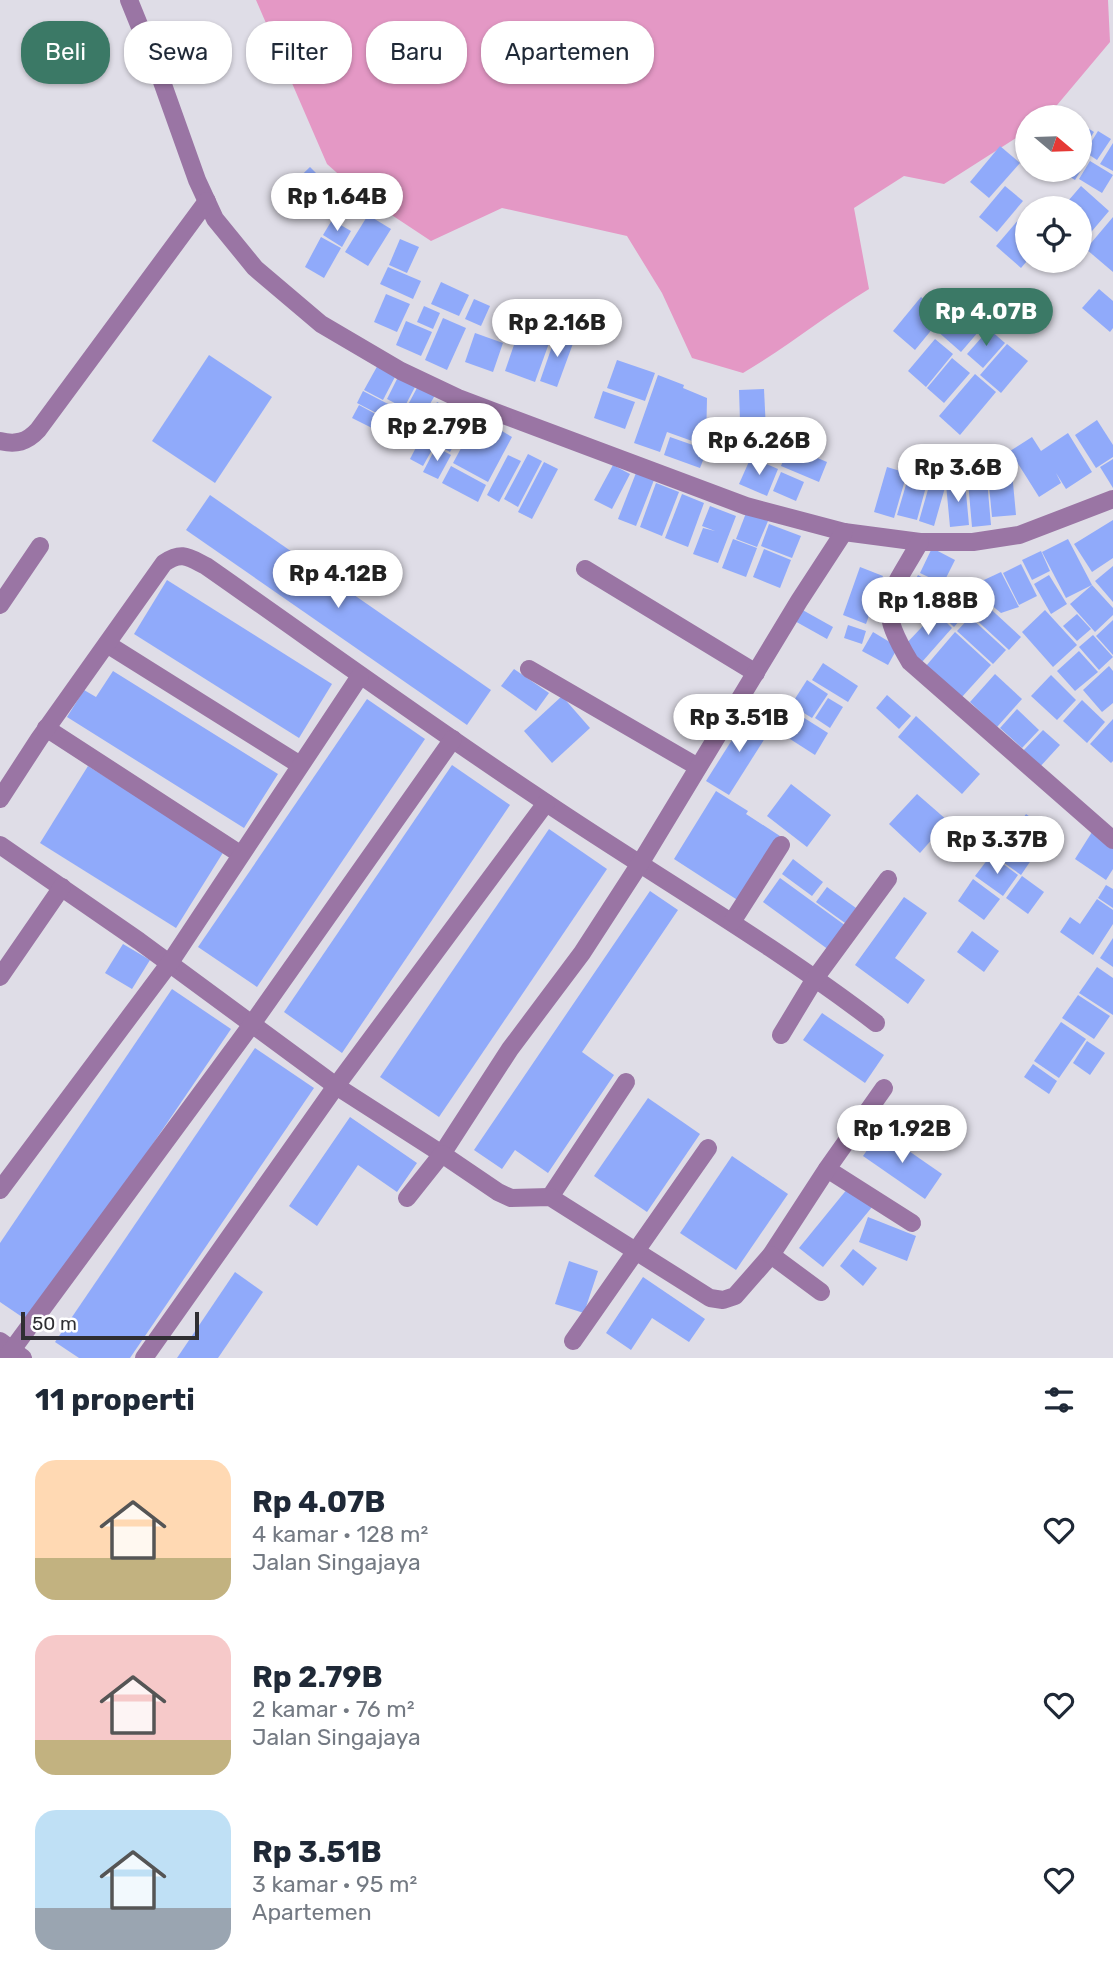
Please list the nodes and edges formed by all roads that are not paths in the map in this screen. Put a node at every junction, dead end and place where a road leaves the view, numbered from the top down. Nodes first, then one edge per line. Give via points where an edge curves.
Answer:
1 (129, 0) edge
2 (206, 201) junction
3 (0, 441) edge
4 (1113, 499) edge
5 (844, 532) junction
6 (920, 542) junction
7 (40, 547) dead end
8 (585, 569) dead end
9 (0, 605) edge
10 (107, 645) junction
11 (529, 669) dead end
12 (756, 673) junction
13 (360, 676) junction
14 (46, 728) junction
15 (453, 739) junction
16 (300, 765) junction
17 (698, 767) junction
18 (0, 799) edge
19 (546, 803) junction
20 (1113, 840) edge
21 (0, 845) edge
22 (781, 845) dead end
23 (240, 854) junction
24 (640, 862) junction
25 (888, 880) dead end
26 (62, 887) junction
27 (732, 922) junction
28 (169, 964) junction
29 (0, 977) edge
30 (816, 977) junction
31 (876, 1023) dead end
32 (252, 1024) junction
33 (781, 1035) dead end
34 (626, 1082) dead end
35 (336, 1086) junction
36 (884, 1088) dead end
37 (708, 1148) dead end
38 (442, 1154) junction
39 (827, 1169) junction
40 (0, 1190) edge
41 (550, 1197) junction
42 (407, 1198) dead end
43 (912, 1223) dead end
44 (637, 1250) junction
45 (771, 1255) junction
46 (821, 1292) dead end
47 (573, 1341) dead end
48 (11, 1352) edge
49 (144, 1358) edge

1 - 2 street
2 - 3 street via 37,430 23,442
2 - 5 street via 255,268 321,324 401,371 458,398 734,502
4 - 6 street via 1019,535 973,542
5 - 6 street
5 - 12 street
6 - 20 street via 888,598 892,631 910,662
7 - 9 street
8 - 12 street
10 - 13 street via 164,563 176,555 206,566
10 - 14 street
10 - 16 street
11 - 17 street
12 - 17 street
13 - 15 street
13 - 16 street
14 - 18 street
14 - 23 street
15 - 19 street
15 - 32 street
16 - 23 street
17 - 24 street
19 - 24 street
19 - 35 street
21 - 26 street
22 - 27 street
23 - 28 street
24 - 27 street
24 - 38 street
25 - 30 street
26 - 28 street
26 - 29 street
27 - 30 street
28 - 32 street
28 - 40 street
30 - 31 street
30 - 33 street
32 - 35 street
32 - 48 street
34 - 41 street
35 - 38 street
35 - 49 street
36 - 39 street
37 - 44 street
38 - 41 street via 511,1198
38 - 42 street
39 - 43 street
39 - 45 street
41 - 44 street
44 - 45 street via 710,1298 723,1300 735,1297
44 - 47 street
45 - 46 street

